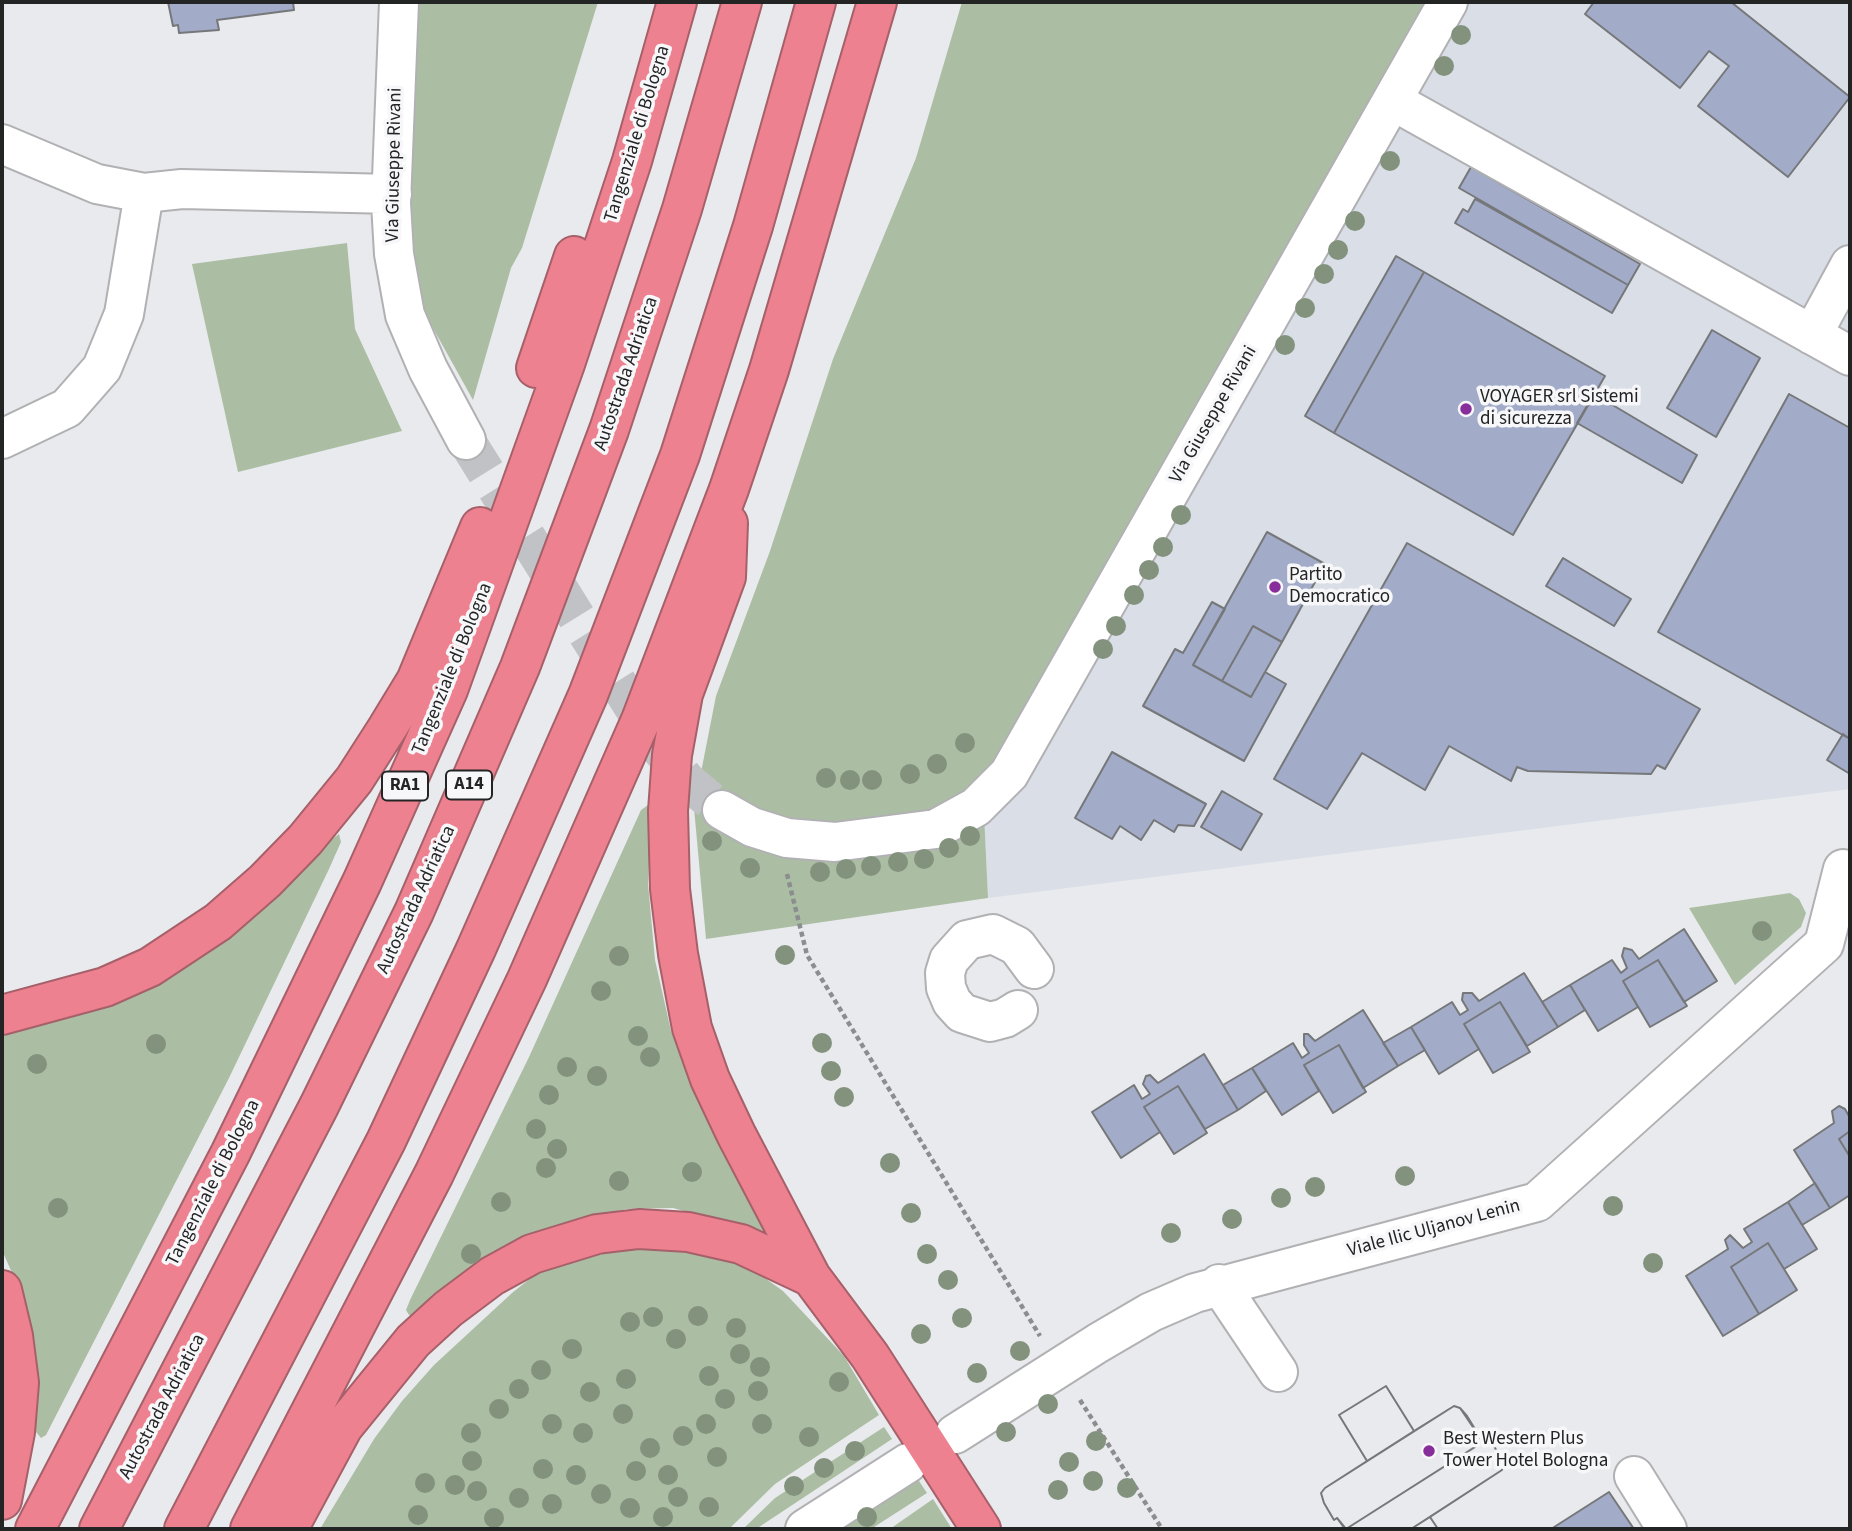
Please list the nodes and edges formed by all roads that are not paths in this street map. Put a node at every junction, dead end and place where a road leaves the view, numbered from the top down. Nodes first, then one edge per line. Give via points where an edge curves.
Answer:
1 (399, 2) edge
2 (677, 2) edge
3 (742, 2) edge
4 (816, 2) edge
5 (877, 2) edge
6 (1448, 2) edge
7 (661, 56) junction
8 (1393, 101) junction
9 (2, 144) edge
10 (144, 193) junction
11 (392, 194) junction
12 (1850, 265) edge
13 (1812, 335) junction
14 (1850, 356) edge
15 (2, 439) edge
16 (466, 440) tunnel mouth
17 (729, 489) junction
18 (725, 811) tunnel mouth
19 (1843, 869) dead end
20 (1034, 969) dead end
21 (1018, 1010) dead end
22 (2, 1015) edge
23 (811, 1277) junction
24 (1219, 1284) junction
25 (2, 1290) edge
26 (1278, 1372) dead end
27 (955, 1434) dead end
28 (908, 1463) dead end
29 (1634, 1476) dead end
30 (2, 1500) edge
31 (35, 1529) edge
32 (99, 1529) edge
33 (184, 1529) edge
34 (250, 1529) edge
35 (288, 1529) edge
36 (805, 1529) edge
37 (981, 1529) edge
38 (1667, 1529) edge

1 - 11 street, Via Giuseppe Rivani
2 - 7 highway, Tangenziale di Bologna / RA1
3 - 32 highway, Autostrada Adriatica / A14 via 682,209 609,430 520,667 414,912
4 - 33 highway via 753,226 680,455 588,695 477,950 386,1141
5 - 17 highway via 810,240
6 - 8 street, Via Giuseppe Rivani
7 - 22 highway via 625,116 471,553 416,681 354,780 265,881 181,949 105,987
7 - 31 highway, Tangenziale di Bologna / RA1 via 632,161 565,364 448,690 241,1133
8 - 13 street
8 - 18 street, Via Giuseppe Rivani via 1034,728 1009,756 969,789 933,810 833,828
9 - 10 street via 97,184
10 - 11 street via 182,189
10 - 15 street via 124,314 102,368 67,408
11 - 16 street, Via Giuseppe Rivani via 394,254 405,315
12 - 13 street
13 - 14 street
17 - 23 highway via 726,576 684,694 672,755 670,889 692,1028 710,1079
17 - 34 highway via 641,720 527,979 428,1186
19 - 24 street, Viale Ilic Uljanov Lenin via 1824,944 1537,1202
20 - 21 street via 1017,946 993,934 967,940 948,960 946,988 962,1013 990,1022
23 - 35 highway via 741,1244 688,1232 639,1229 597,1234 532,1254 492,1276 413,1341 343,1427
23 - 37 highway via 870,1356
24 - 26 street
24 - 27 street, Viale Ilic Uljanov Lenin via 1151,1312
25 - 30 highway via 19,1383
28 - 36 street
29 - 38 street

